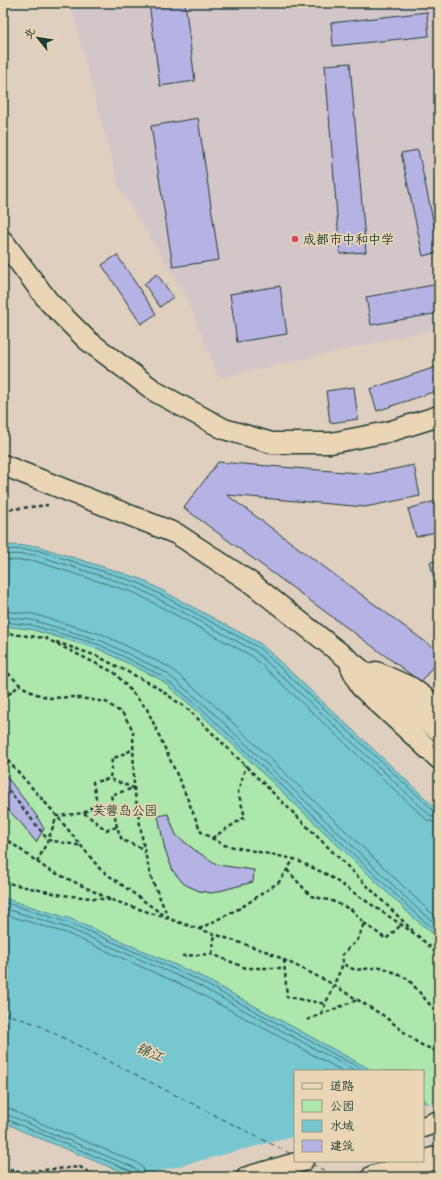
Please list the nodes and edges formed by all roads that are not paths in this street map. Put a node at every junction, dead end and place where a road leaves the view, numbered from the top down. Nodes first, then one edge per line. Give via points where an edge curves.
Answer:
1 (3, 241) edge
2 (439, 416) edge
3 (3, 465) edge
4 (346, 658) junction
5 (439, 708) edge
6 (439, 731) edge
7 (439, 759) edge
8 (439, 1121) edge
9 (424, 1127) edge
10 (439, 1157) edge
11 (300, 1162) edge
12 (422, 1162) edge
13 (424, 1162) edge
14 (247, 1177) edge
15 (373, 1177) edge

1 - 2 street via 49,302 87,340 156,392 224,429 272,443 331,443 388,432
3 - 4 street via 177,534 250,582
4 - 5 street via 412,688
4 - 6 street
4 - 7 street via 361,687
8 - 9 street
10 - 13 main road
11 - 14 street
12 - 15 main road

